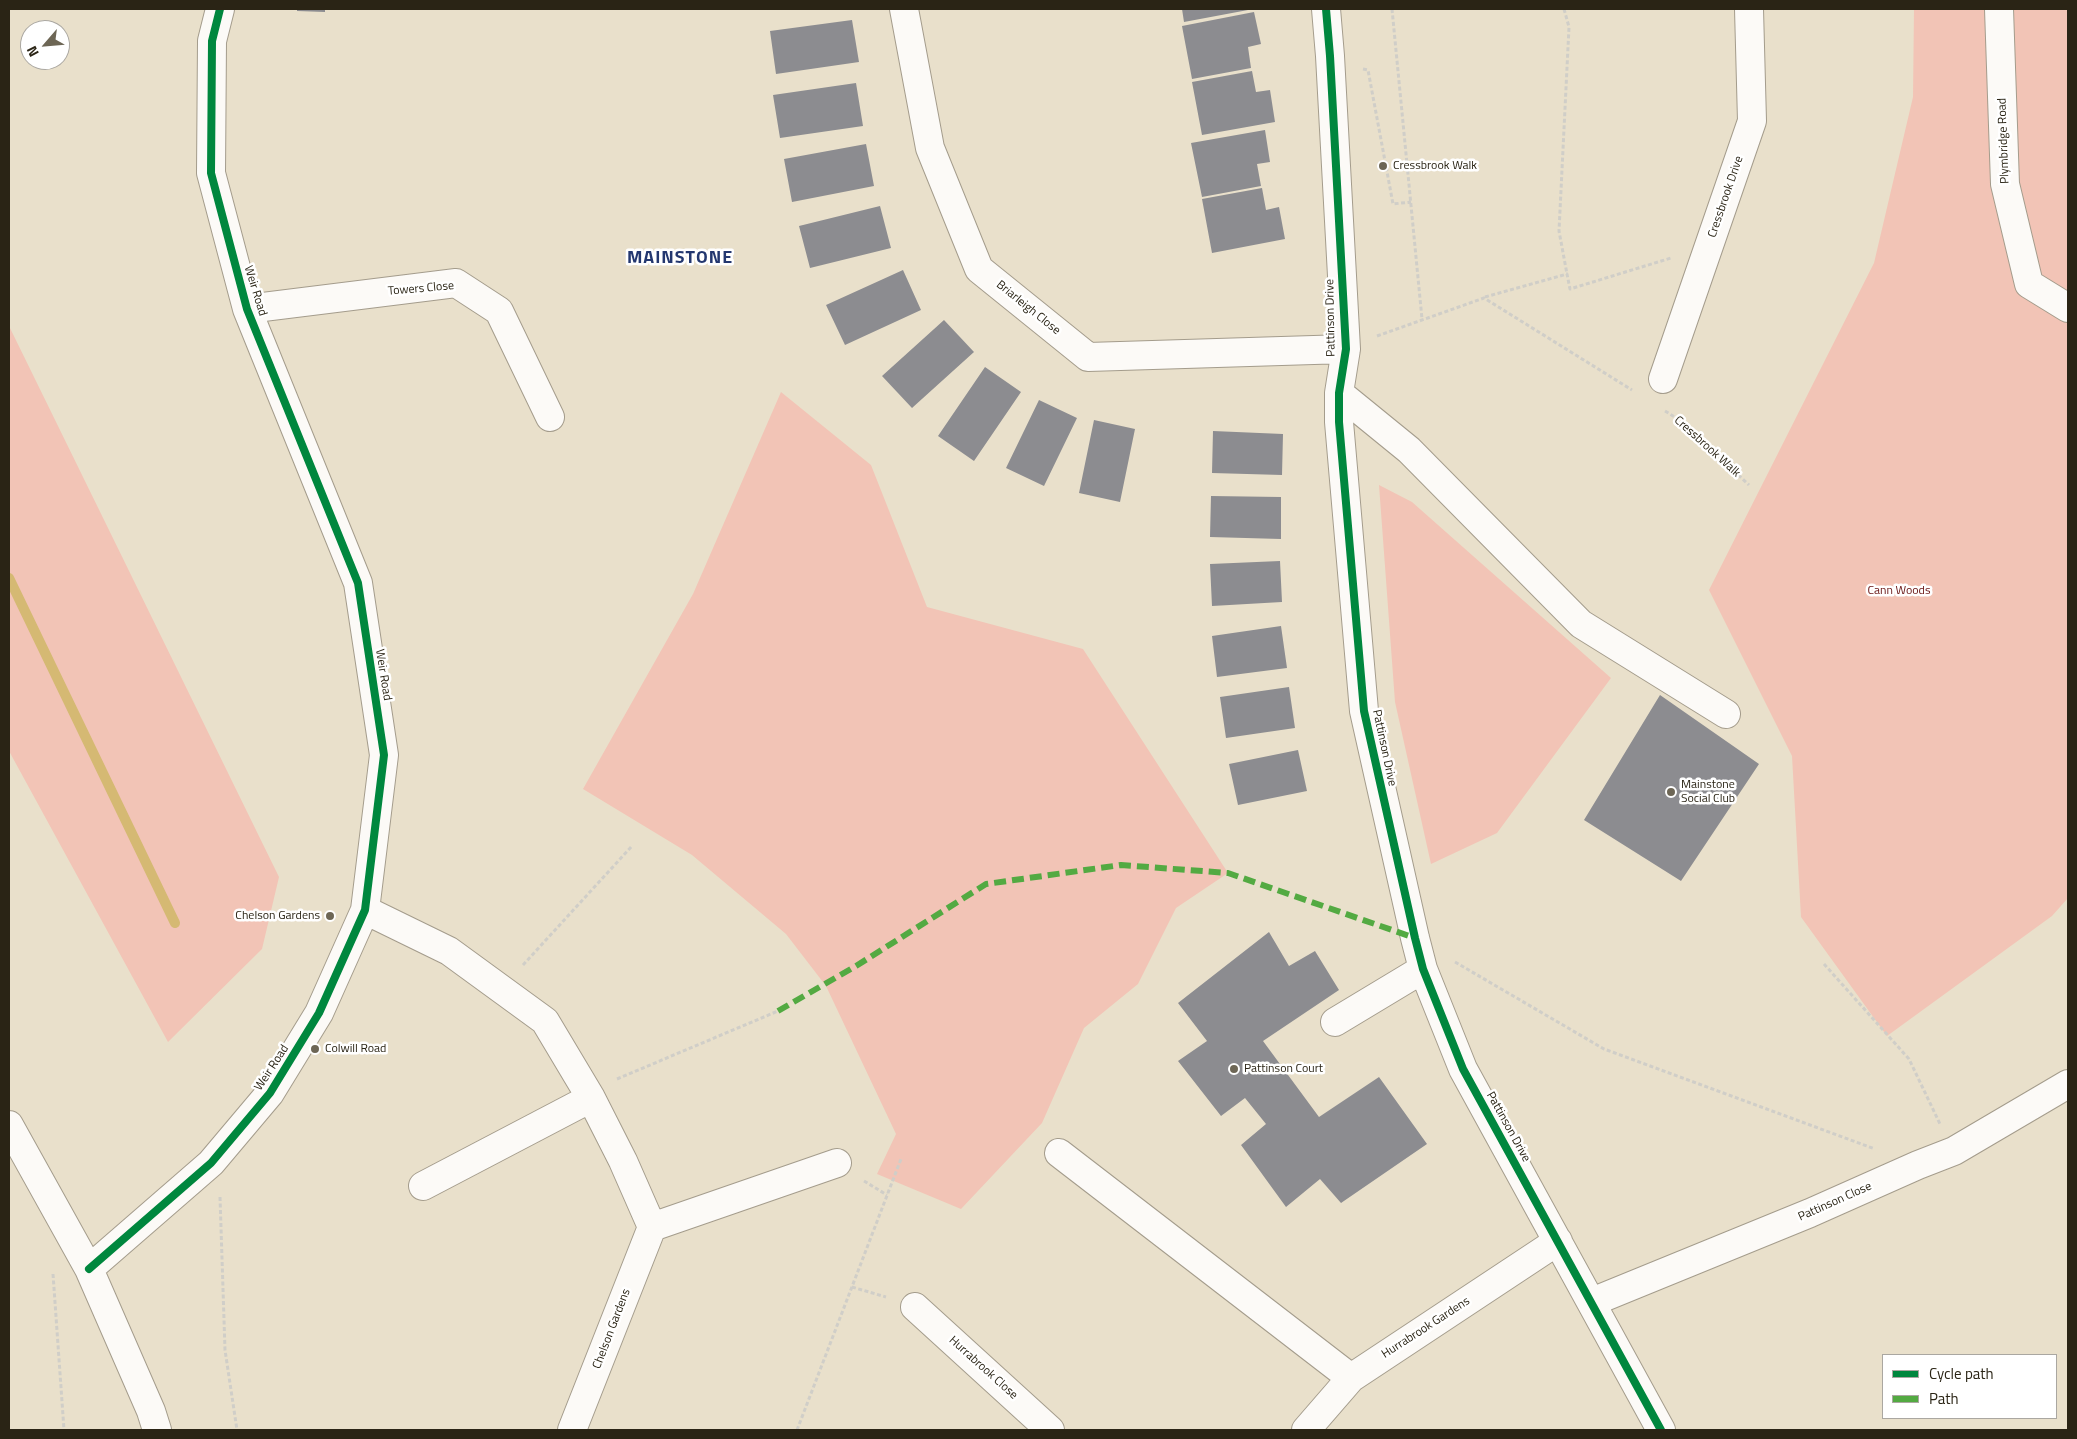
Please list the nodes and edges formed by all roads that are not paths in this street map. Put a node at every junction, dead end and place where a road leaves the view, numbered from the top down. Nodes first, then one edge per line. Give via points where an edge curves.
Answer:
1 (220, 9) edge
2 (904, 9) edge
3 (1326, 9) edge
4 (1749, 9) edge
5 (1999, 9) edge
6 (2068, 308) edge
7 (247, 309) junction
8 (1346, 348) junction
9 (1663, 379) dead end
10 (1339, 393) junction
11 (550, 417) dead end
12 (1726, 714) dead end
13 (365, 910) junction
14 (1423, 969) junction
15 (1335, 1022) dead end
16 (2068, 1084) edge
17 (589, 1095) junction
18 (9, 1125) edge
19 (1059, 1153) dead end
20 (837, 1163) dead end
21 (423, 1186) dead end
22 (652, 1227) junction
23 (1558, 1241) junction
24 (89, 1270) junction
25 (1592, 1302) junction
26 (915, 1306) dead end
27 (1351, 1378) junction
28 (157, 1430) edge
29 (572, 1430) edge
30 (1050, 1430) edge
31 (1306, 1430) edge
32 (1661, 1430) edge

1 - 7 street, Weir Road via 212,41 211,173
2 - 8 street, Briarleigh Close via 930,148 979,269 1088,357
3 - 8 street, Pattinson Drive
4 - 9 street, Cressbrook Drive via 1752,121
5 - 6 street, Plymbridge Road via 2005,184 2029,284
7 - 11 street, Towers Close via 456,283 499,311
7 - 13 street, Weir Road via 358,583 384,755
8 - 10 street, Pattinson Drive
10 - 12 street via 1409,450 1581,624
10 - 14 street, Pattinson Drive via 1364,711
13 - 17 street via 449,950 545,1021
13 - 24 street, Weir Road via 319,1013 270,1093 212,1163
14 - 15 street
14 - 23 street, Pattinson Drive via 1463,1069
16 - 25 street, Pattinson Close via 1954,1151
17 - 21 street
17 - 22 street
18 - 24 street
19 - 27 street
20 - 22 street
22 - 29 street, Chelson Gardens
23 - 25 street, Pattinson Drive
23 - 27 street, Hurrabrook Gardens
24 - 28 street
25 - 32 street, Pattinson Drive
26 - 30 street, Hurrabrook Close
27 - 31 street, Hurrabrook Gardens

